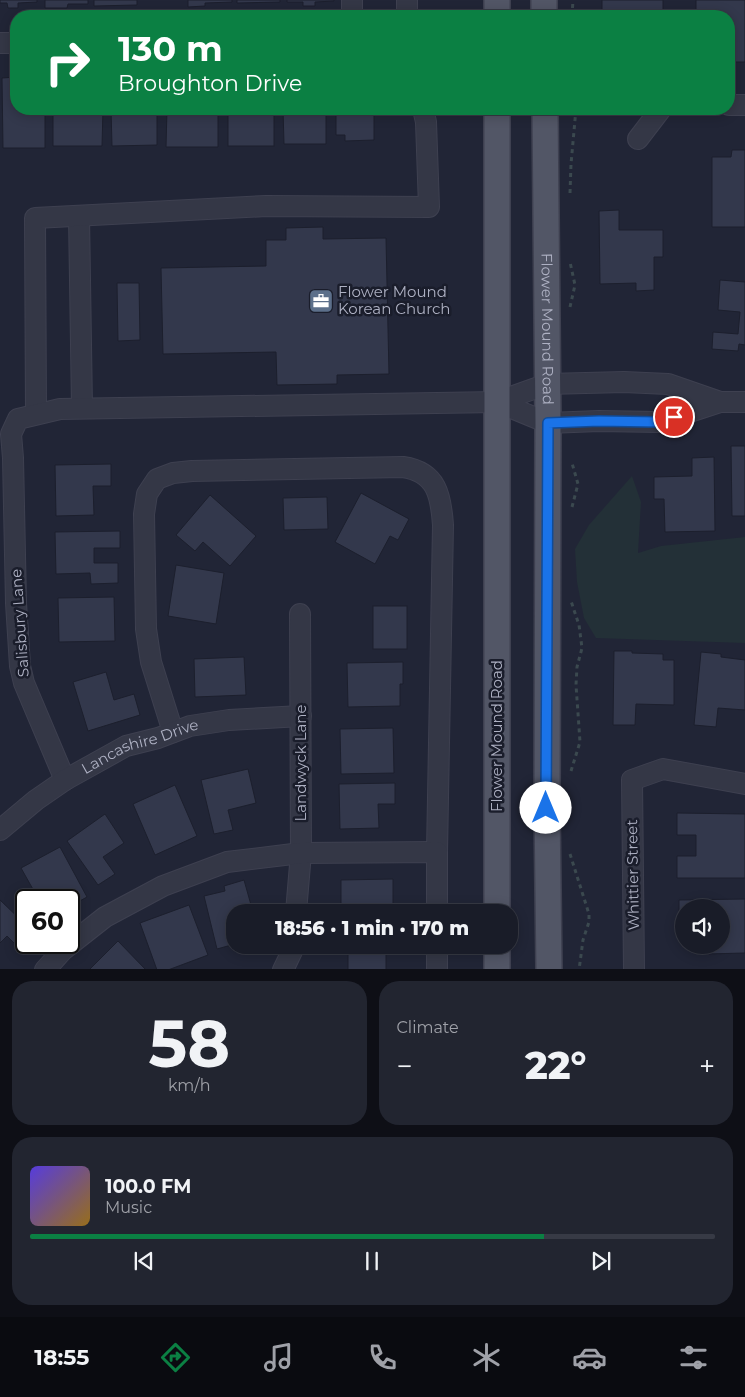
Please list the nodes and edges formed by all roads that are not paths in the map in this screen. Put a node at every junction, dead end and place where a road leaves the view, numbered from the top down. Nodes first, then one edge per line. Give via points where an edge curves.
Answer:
1 (424, 115) edge
2 (497, 115) edge
3 (545, 115) edge
4 (656, 115) edge
5 (638, 139) dead end
6 (79, 216) junction
7 (547, 384) junction
8 (497, 402) junction
9 (720, 402) junction
10 (745, 402) edge
11 (82, 408) junction
12 (36, 414) junction
13 (548, 423) junction
14 (9, 467) edge
15 (8, 604) edge
16 (300, 614) dead end
17 (300, 716) junction
18 (174, 732) junction
19 (65, 780) junction
20 (745, 784) edge
21 (0, 830) edge
22 (437, 852) junction
23 (301, 853) junction
24 (297, 904) edge
25 (437, 904) edge
26 (497, 904) edge
27 (291, 954) edge
28 (437, 954) edge
29 (497, 954) edge
30 (46, 969) edge
31 (283, 969) edge
32 (437, 969) edge
33 (497, 969) edge
34 (549, 969) edge
35 (634, 969) edge

1 - 6 street via 429,207 266,206
2 - 8 main road, Flower Mound Road
3 - 7 main road, Flower Mound Road
4 - 5 street
6 - 11 street
6 - 12 street via 35,218
7 - 8 street
7 - 9 street via 668,384
7 - 13 main road, Flower Mound Road
8 - 11 street, Salisbury Lane
8 - 13 street
8 - 26 main road, Flower Mound Road
9 - 10 street
9 - 13 street via 659,422
11 - 12 street, Salisbury Lane
12 - 14 street, Salisbury Lane via 18,419 11,434
13 - 34 main road, Flower Mound Road via 546,808
14 - 15 street, Salisbury Lane
15 - 19 street, Salisbury Lane via 24,682
16 - 17 street, Landwyck Lane
17 - 18 street, Lancashire Drive via 229,720
17 - 23 street, Landwyck Lane
18 - 19 street, Lancashire Drive via 126,746
18 - 22 street via 151,662 146,629 144,514 147,494 157,480 192,471 417,469 437,489 443,526
19 - 21 street, Lancashire Drive
20 - 35 street, Whittier Street via 662,769 632,780
22 - 23 street
22 - 25 street
23 - 24 street, Landwyck Lane
23 - 30 street via 227,862 163,886 105,917 63,950
27 - 31 street
28 - 32 street
29 - 33 main road

